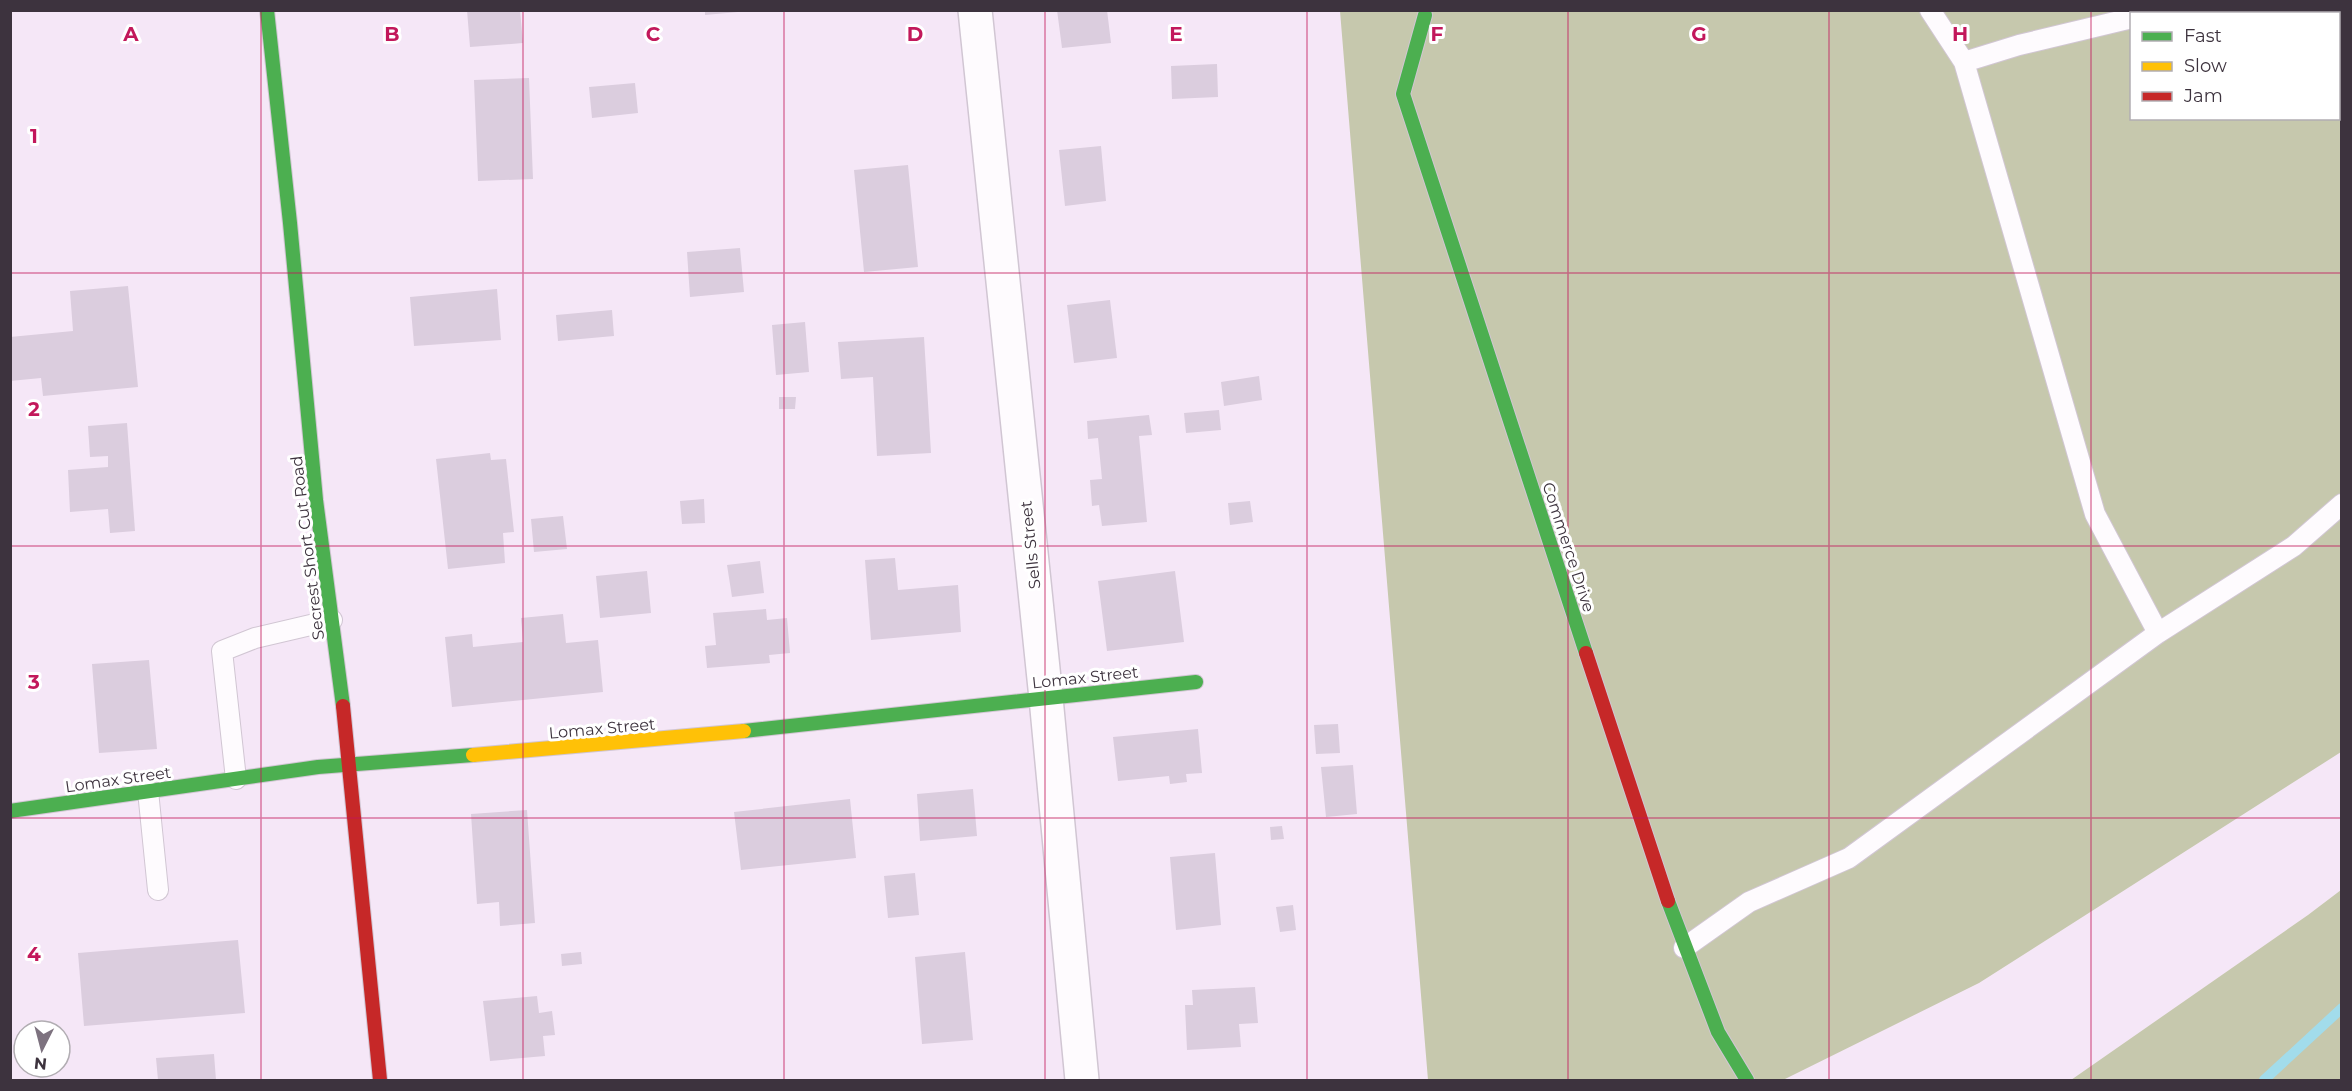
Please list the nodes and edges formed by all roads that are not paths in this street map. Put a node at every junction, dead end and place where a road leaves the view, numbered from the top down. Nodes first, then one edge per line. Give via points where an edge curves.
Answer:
1 (267, 10) edge
2 (975, 10) edge
3 (1930, 10) edge
4 (1425, 15) dead end
5 (2130, 18) edge
6 (1964, 62) junction
7 (2342, 504) edge
8 (332, 620) junction
9 (2158, 633) junction
10 (1196, 682) dead end
11 (1046, 698) junction
12 (349, 765) junction
13 (236, 779) junction
14 (148, 791) junction
15 (10, 811) edge
16 (158, 890) dead end
17 (1684, 948) junction
18 (380, 1080) edge
19 (1082, 1080) edge
20 (1748, 1080) edge

1 - 8 street, Secrest Short Cut Road via 316,500
2 - 11 street, Sells Street
3 - 6 lane
4 - 17 street, Commerce Drive via 1403,94
5 - 6 lane
6 - 9 lane via 2095,514
7 - 9 lane via 2294,546
8 - 12 street, Secrest Short Cut Road
8 - 13 lane via 255,638 222,651
9 - 17 lane via 1849,858 1749,902
10 - 11 street, Lomax Street
11 - 12 street, Lomax Street via 681,738
11 - 19 street, Sells Street
12 - 13 street, Lomax Street
12 - 18 street, Secrest Short Cut Road
13 - 14 street, Lomax Street
14 - 15 street, Lomax Street
14 - 16 lane
17 - 20 street, Commerce Drive via 1718,1032

